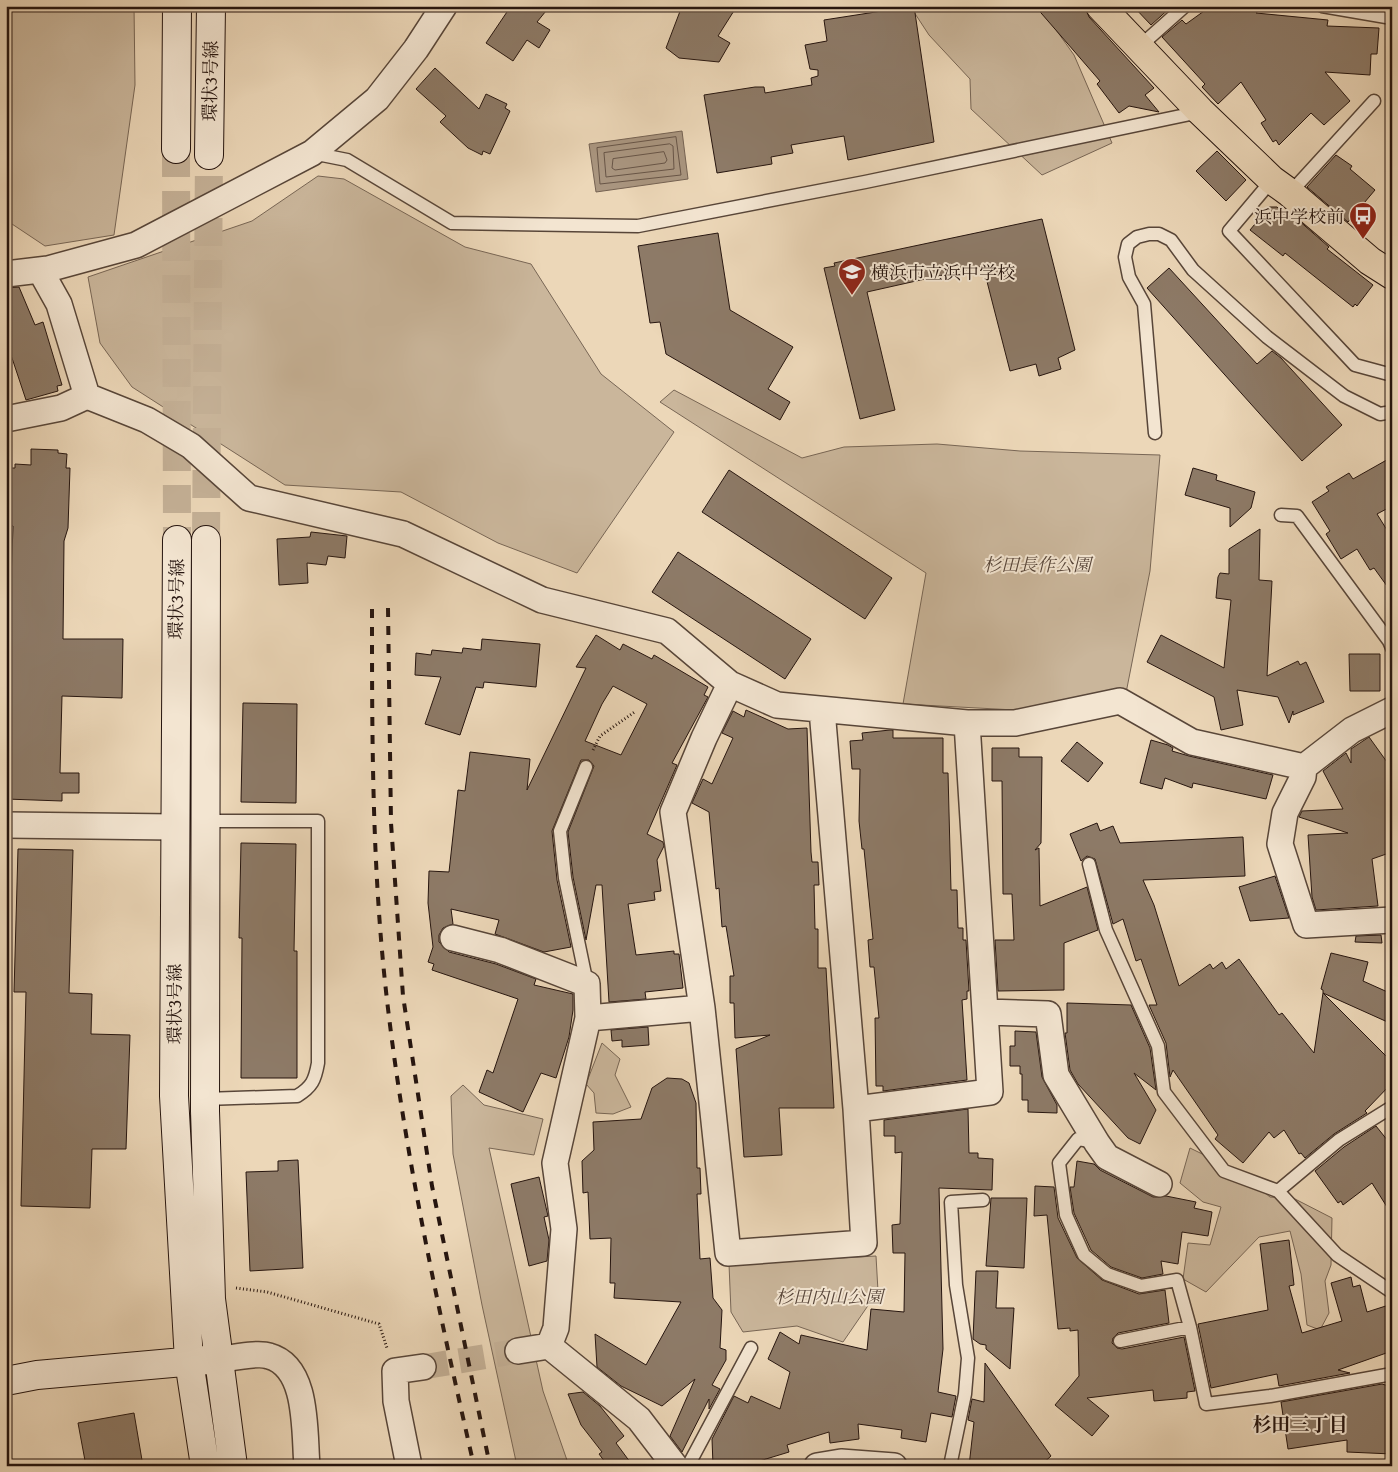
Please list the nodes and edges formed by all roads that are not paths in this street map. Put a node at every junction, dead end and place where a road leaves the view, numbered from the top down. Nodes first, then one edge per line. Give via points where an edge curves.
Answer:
1 (177, 6) edge
2 (210, 6) edge
3 (444, 6) edge
4 (1185, 6) edge
5 (1322, 6) edge
6 (1102, 7) edge
7 (1392, 18) edge
8 (1139, 47) junction
9 (1374, 101) dead end
10 (1200, 112) junction
11 (176, 149) tunnel mouth
12 (312, 154) junction
13 (209, 155) tunnel mouth
14 (1281, 186) junction
15 (1384, 264) edge
16 (40, 270) junction
17 (6, 274) edge
18 (1392, 375) edge
19 (87, 396) junction
20 (1392, 412) edge
21 (6, 419) edge
22 (1155, 433) dead end
23 (1281, 515) dead end
24 (177, 540) tunnel mouth
25 (206, 540) tunnel mouth
26 (1392, 648) edge
27 (730, 684) junction
28 (822, 710) junction
29 (1392, 710) edge
30 (967, 723) junction
31 (586, 767) road end
32 (1304, 767) junction
33 (206, 821) junction
34 (6, 825) edge
35 (174, 827) junction
36 (1089, 864) dead end
37 (1392, 920) edge
38 (453, 938) dead end
39 (587, 984) junction
40 (702, 1008) junction
41 (986, 1012) junction
42 (588, 1018) junction
43 (205, 1099) junction
44 (1392, 1107) edge
45 (856, 1109) junction
46 (1097, 1143) junction
47 (1159, 1184) dead end
48 (1278, 1191) junction
49 (983, 1200) dead end
50 (1392, 1292) edge
51 (1190, 1327) junction
52 (1120, 1341) dead end
53 (549, 1346) junction
54 (751, 1348) dead end
55 (518, 1351) tunnel mouth
56 (218, 1360) junction
57 (189, 1361) junction
58 (423, 1367) tunnel mouth
59 (1392, 1374) edge
60 (6, 1381) edge
61 (832, 1464) edge
62 (205, 1466) edge
63 (233, 1466) edge
64 (307, 1466) edge
65 (409, 1466) edge
66 (675, 1466) edge
67 (688, 1466) edge
68 (894, 1466) edge
69 (950, 1466) edge

1 - 11 street, 環状3号線
2 - 13 street, 環状3号線
3 - 12 street via 416,49 376,99
4 - 8 lane
5 - 7 lane
6 - 8 main road
8 - 10 main road
9 - 14 lane
10 - 12 lane via 638,226 452,223 347,160
10 - 14 main road
12 - 16 street via 136,245
14 - 15 main road
14 - 18 lane via 1229,231 1355,365
16 - 17 street
16 - 19 street via 59,304
19 - 21 street via 62,408
19 - 27 street via 147,420 191,446 249,498 402,534 542,600 667,631
20 - 22 lane via 1380,414 1344,396 1267,337 1200,277 1171,240 1159,234 1149,234 1128,244 1125,257 1129,276 1144,304
23 - 26 lane via 1297,516 1390,640
24 - 35 street, 環状3号線
25 - 33 street, 環状3号線
27 - 28 street via 777,705
27 - 40 street via 672,812
28 - 30 street
28 - 45 street
29 - 32 street via 1352,730
30 - 32 street via 1015,723 1120,701 1192,742
30 - 41 street
31 - 39 lane via 560,831 565,878
32 - 37 street via 1303,777 1285,813 1280,844 1306,925
33 - 43 street, 環状3号線
33 - 43 lane via 318,822 318,1063 316,1078 309,1089 297,1096
34 - 35 street
35 - 57 street, 環状3号線 via 174,1096
36 - 48 lane via 1106,930 1158,1046 1164,1092 1224,1171
38 - 39 street via 500,950
39 - 42 street
40 - 42 street
40 - 45 street via 728,1253 864,1243
41 - 45 street via 990,1092
41 - 46 street via 1048,1014 1056,1074
42 - 53 street via 556,1163 564,1229 556,1328
43 - 56 street, 環状3号線 via 211,1299
44 - 48 lane via 1339,1140
46 - 47 street via 1107,1157
46 - 51 lane via 1078,1139 1059,1163 1066,1215 1084,1255 1107,1274 1141,1286 1176,1280
48 - 50 lane via 1337,1255
49 - 69 lane via 951,1202 956,1285 968,1358 965,1394
51 - 52 lane
51 - 59 lane via 1206,1404
53 - 55 street
53 - 66 street via 640,1419
54 - 67 lane
56 - 57 street
56 - 63 street, 環状3号線
56 - 64 street via 268,1355 286,1364 300,1390
57 - 60 street
57 - 62 street, 環状3号線
58 - 65 street via 394,1371 396,1401
61 - 68 street

